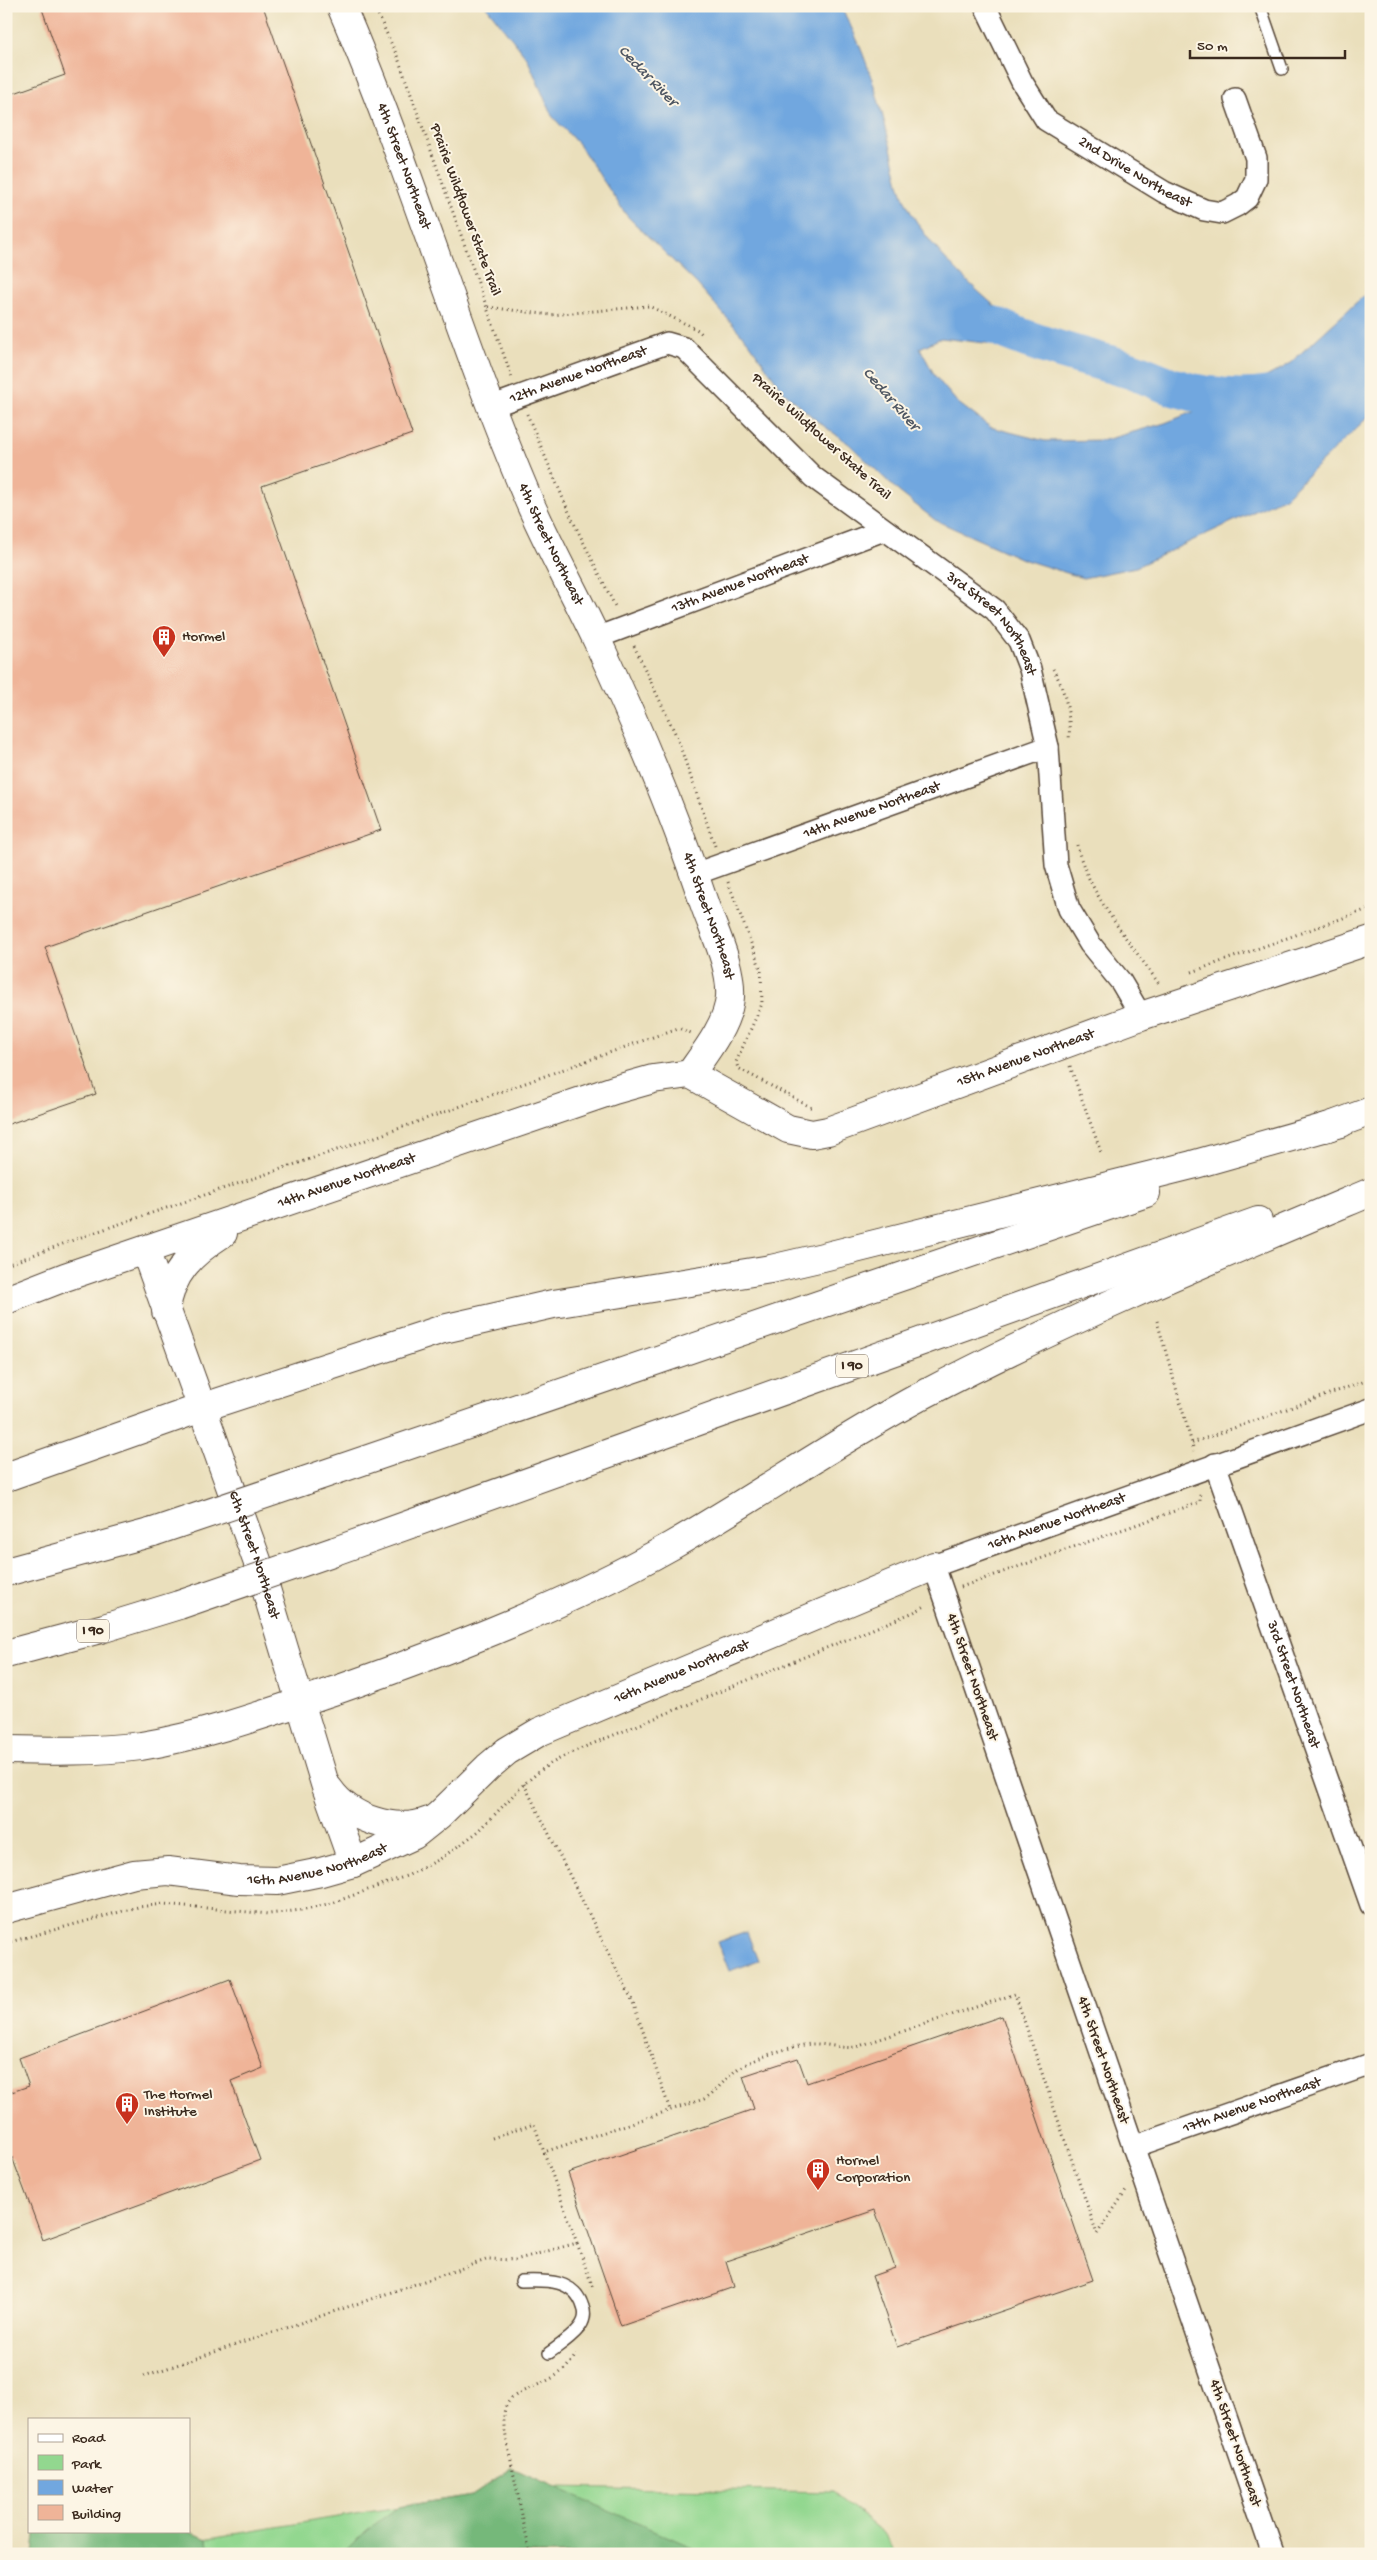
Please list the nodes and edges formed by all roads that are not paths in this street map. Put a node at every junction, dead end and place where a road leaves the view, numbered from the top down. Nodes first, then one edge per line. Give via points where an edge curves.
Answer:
1 (341, 6) edge
2 (1260, 6) edge
3 (988, 7) edge
4 (1282, 69) dead end
5 (1235, 99) dead end
6 (667, 343) joint
7 (490, 407) junction
8 (884, 530) junction
9 (596, 638) junction
10 (1058, 746) junction
11 (695, 874) junction
12 (1371, 940) edge
13 (1142, 1016) junction
14 (690, 1074) junction
15 (1371, 1111) edge
16 (1341, 1123) junction
17 (1371, 1182) edge
18 (1371, 1192) edge
19 (261, 1211) junction
20 (145, 1250) junction
21 (6, 1300) edge
22 (166, 1311) junction
23 (201, 1408) junction
24 (1371, 1409) edge
25 (1215, 1464) junction
26 (6, 1477) edge
27 (934, 1566) junction
28 (6, 1572) edge
29 (6, 1654) edge
30 (299, 1702) junction
31 (6, 1750) edge
32 (325, 1784) junction
33 (435, 1819) junction
34 (353, 1862) junction
35 (1371, 1905) edge
36 (6, 1908) edge
37 (1371, 2064) edge
38 (1133, 2147) junction
39 (522, 2281) dead end
40 (549, 2353) dead end
41 (1273, 2554) edge

1 - 7 main road, 4th Street Northeast via 368,68
2 - 4 lane
3 - 5 street, 2nd Drive Northeast via 1022,82 1046,120 1164,192 1204,210 1222,214 1247,198 1256,179 1256,158
6 - 7 street, 12th Avenue Northeast
6 - 8 street, 3rd Street Northeast via 684,348 814,477
7 - 9 main road, 4th Street Northeast via 545,536
8 - 9 street, 13th Avenue Northeast
8 - 10 street, 3rd Street Northeast via 995,610 1019,642
9 - 11 main road, 4th Street Northeast via 655,771
10 - 11 street, 14th Avenue Northeast
10 - 13 street, 3rd Street Northeast via 1056,865 1069,909
11 - 14 main road, 4th Street Northeast via 726,968 730,998 717,1034
12 - 13 main road, 15th Avenue Northeast
13 - 14 main road, 15th Avenue Northeast via 828,1131 812,1134 788,1129
14 - 19 main road, 14th Avenue Northeast via 653,1079 614,1090
15 - 16 main road
16 - 23 main road via 1192,1165 814,1259 553,1304 443,1329
16 - 28 main road, bridge via 1050,1227 153,1532
17 - 29 main road, I 90, bridge via 334,1551 104,1628
18 - 30 main road via 1127,1296 992,1360 854,1434 672,1545 561,1603 426,1658
19 - 20 main road, 14th Avenue Northeast
19 - 22 main road via 202,1248 180,1268 170,1290
20 - 21 main road, 14th Avenue Northeast
20 - 22 main road, 6th Street Northeast
22 - 23 main road, 6th Street Northeast
23 - 26 main road
23 - 30 main road, 6th Street Northeast via 265,1583
24 - 25 street, 16th Avenue Northeast
25 - 27 street, 16th Avenue Northeast
25 - 35 street, 3rd Street Northeast
27 - 33 main road, 16th Avenue Northeast via 539,1732 507,1751
27 - 38 street, 4th Street Northeast
30 - 31 main road via 242,1721 143,1745 82,1751
30 - 32 main road, 6th Street Northeast
32 - 33 main road via 345,1807 372,1820 406,1825
32 - 34 main road, 6th Street Northeast
33 - 34 main road, 16th Avenue Northeast via 414,1836
34 - 36 main road, 16th Avenue Northeast via 277,1881 168,1871 134,1874
37 - 38 street, 17th Avenue Northeast
38 - 41 street, 4th Street Northeast
39 - 40 lane via 562,2283 573,2289 581,2300 584,2320 580,2328

